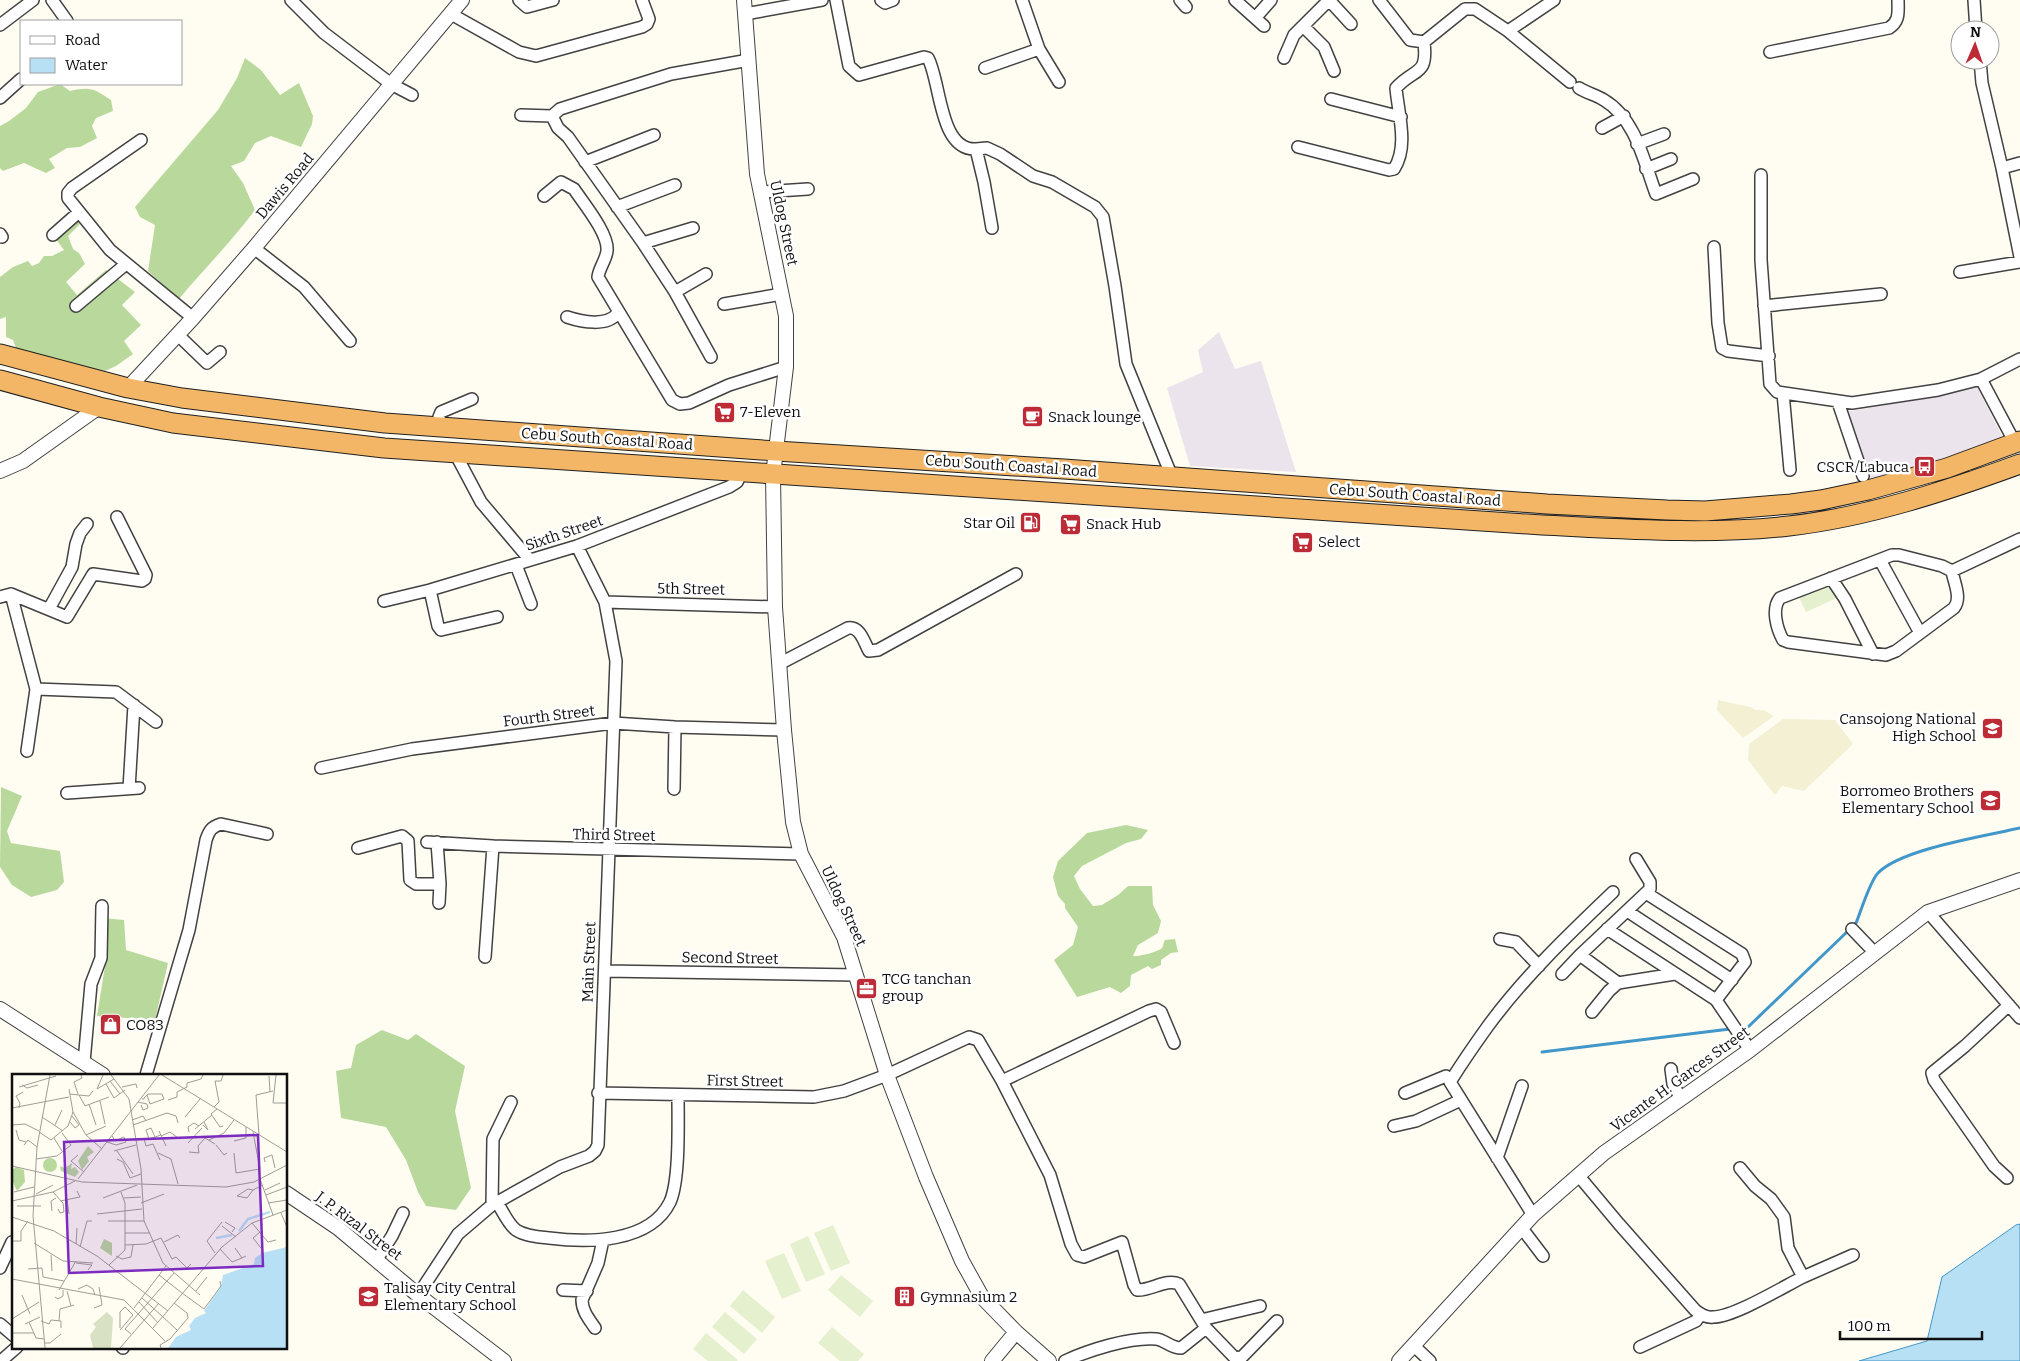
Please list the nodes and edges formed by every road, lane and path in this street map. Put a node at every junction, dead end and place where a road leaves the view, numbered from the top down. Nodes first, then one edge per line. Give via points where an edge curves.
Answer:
1 (33, 0) edge
2 (52, 0) edge
3 (291, 0) edge
4 (462, 0) edge
5 (519, 0) edge
6 (553, 0) edge
7 (642, 0) edge
8 (744, 0) edge
9 (822, 0) edge
10 (836, 0) edge
11 (881, 0) edge
12 (893, 0) edge
13 (1022, 0) edge
14 (1235, 0) edge
15 (1271, 0) edge
16 (1329, 0) edge
17 (1379, 0) edge
18 (1554, 0) edge
19 (1898, 0) edge
20 (1974, 0) edge
21 (451, 14) junction
22 (744, 14) junction
23 (1256, 17) junction
24 (66, 20) edge
25 (1975, 20) edge
26 (1351, 24) dead end
27 (0, 25) edge
28 (1264, 26) dead end
29 (1303, 26) junction
30 (1508, 31) junction
31 (1424, 42) junction
32 (1039, 49) junction
33 (1770, 52) dead end
34 (1284, 58) dead end
35 (749, 60) junction
36 (985, 68) dead end
37 (1981, 70) edge
38 (1334, 71) dead end
39 (20, 80) edge
40 (1059, 82) dead end
41 (391, 84) junction
42 (412, 95) dead end
43 (0, 98) edge
44 (1331, 99) dead end
45 (521, 115) dead end
46 (552, 116) junction
47 (1624, 116) junction
48 (1401, 117) junction
49 (1602, 128) dead end
50 (1664, 134) dead end
51 (654, 135) dead end
52 (141, 140) dead end
53 (1637, 144) junction
54 (1298, 148) dead end
55 (976, 149) junction
56 (1671, 159) dead end
57 (585, 162) junction
58 (2020, 163) edge
59 (2002, 168) junction
60 (1646, 169) junction
61 (1761, 175) dead end
62 (1693, 180) dead end
63 (675, 185) dead end
64 (808, 189) dead end
65 (761, 192) junction
66 (544, 196) dead end
67 (616, 207) junction
68 (2015, 207) edge
69 (78, 212) junction
70 (693, 228) dead end
71 (992, 228) dead end
72 (52, 235) dead end
73 (642, 243) junction
74 (1714, 247) dead end
75 (254, 248) junction
76 (2020, 257) edge
77 (2020, 262) edge
78 (126, 264) junction
79 (1960, 272) dead end
80 (706, 274) dead end
81 (675, 292) junction
82 (782, 294) junction
83 (1881, 294) dead end
84 (724, 304) dead end
85 (76, 306) dead end
86 (1764, 306) junction
87 (618, 313) junction
88 (567, 317) dead end
89 (193, 318) junction
90 (178, 335) junction
91 (350, 341) dead end
92 (220, 352) dead end
93 (0, 354) edge
94 (711, 356) dead end
95 (1769, 356) junction
96 (2020, 359) edge
97 (786, 367) junction
98 (1981, 379) junction
99 (0, 380) edge
100 (128, 388) junction
101 (1783, 393) junction
102 (472, 399) dead end
103 (1838, 402) junction
104 (98, 407) junction
105 (439, 427) junction
106 (2017, 442) edge
107 (776, 451) junction
108 (455, 453) junction
109 (2020, 464) edge
110 (1790, 470) dead end
111 (0, 471) edge
112 (742, 472) junction
113 (773, 475) junction
114 (1863, 476) dead end
115 (1172, 477) junction
116 (117, 518) dead end
117 (87, 524) dead end
118 (2020, 539) edge
119 (577, 546) junction
120 (530, 560) junction
121 (1880, 560) junction
122 (516, 565) junction
123 (1952, 571) junction
124 (1016, 574) dead end
125 (1831, 578) junction
126 (430, 590) junction
127 (6, 596) edge
128 (384, 601) dead end
129 (605, 602) junction
130 (531, 604) dead end
131 (775, 606) junction
132 (49, 609) junction
133 (497, 617) dead end
134 (1920, 633) junction
135 (1873, 654) junction
136 (779, 664) junction
137 (36, 689) junction
138 (134, 705) junction
139 (156, 722) dead end
140 (613, 723) junction
141 (675, 727) junction
142 (784, 730) junction
143 (27, 751) dead end
144 (321, 768) dead end
145 (674, 789) dead end
146 (66, 793) dead end
147 (267, 834) dead end
148 (493, 846) junction
149 (358, 848) dead end
150 (608, 850) junction
151 (801, 854) junction
152 (1636, 859) dead end
153 (2020, 880) edge
154 (440, 884) junction
155 (1613, 892) dead end
156 (1646, 893) junction
157 (439, 903) dead end
158 (102, 906) dead end
159 (1627, 911) junction
160 (1928, 912) junction
161 (1607, 929) junction
162 (1852, 929) dead end
163 (1500, 939) dead end
164 (1875, 952) junction
165 (1580, 954) junction
166 (485, 957) dead end
167 (1539, 966) junction
168 (605, 971) junction
169 (1562, 974) dead end
170 (1675, 974) junction
171 (856, 975) junction
172 (1732, 980) junction
173 (1618, 983) junction
174 (1716, 1000) junction
175 (2009, 1006) junction
176 (0, 1009) edge
177 (1592, 1012) dead end
178 (2020, 1018) edge
179 (1174, 1043) dead end
180 (1750, 1050) junction
181 (84, 1062) junction
182 (1671, 1069) dead end
183 (102, 1074) edge
184 (146, 1074) edge
185 (887, 1075) junction
186 (1446, 1076) dead end
187 (1002, 1081) junction
188 (1522, 1086) dead end
189 (598, 1093) junction
190 (1405, 1093) dead end
191 (678, 1095) junction
192 (1681, 1099) junction
193 (1461, 1100) junction
194 (511, 1102) dead end
195 (1394, 1126) dead end
196 (1497, 1158) junction
197 (1740, 1168) dead end
198 (1578, 1175) junction
199 (2007, 1178) dead end
200 (288, 1194) edge
201 (494, 1203) junction
202 (403, 1213) dead end
203 (1533, 1215) junction
204 (1522, 1227) junction
205 (602, 1240) junction
206 (12, 1244) edge
207 (1853, 1255) dead end
208 (1543, 1256) dead end
209 (377, 1259) junction
210 (0, 1268) edge
211 (1804, 1277) junction
212 (563, 1290) dead end
213 (587, 1291) junction
214 (418, 1295) junction
215 (1260, 1306) dead end
216 (1701, 1314) junction
217 (1277, 1320) dead end
218 (0, 1324) edge
219 (1204, 1324) junction
220 (595, 1328) dead end
221 (1016, 1332) junction
222 (12, 1334) edge
223 (1413, 1345) junction
224 (1640, 1347) dead end
225 (16, 1348) edge
226 (1, 1361) edge
227 (504, 1361) edge
228 (992, 1361) edge
229 (1049, 1361) edge
230 (1065, 1361) edge
231 (1399, 1361) edge
232 (1430, 1361) edge

1 - 27 street
2 - 24 street
3 - 41 street via 324,33
4 - 21 street, Dawis Road
5 - 6 street via 527,7
7 - 21 street via 649,19 642,27 536,56 519,52
8 - 22 street, Uldog Street
9 - 22 street
10 - 55 street via 854,72 858,76 928,58 950,131 958,144
11 - 12 street
13 - 32 street
14 - 23 street
15 - 23 street
16 - 26 street
16 - 29 street
17 - 31 street via 1410,40
18 - 30 street
19 - 33 street via 1898,19 1889,28
20 - 25 street
21 - 41 street, Dawis Road
22 - 35 street, Uldog Street
23 - 28 street
29 - 34 street via 1294,35
29 - 38 street via 1324,47
30 - 31 street via 1469,8
30 - 47 street via 1574,85 1605,100
31 - 48 street via 1424,66 1396,88
32 - 36 street
32 - 40 street
35 - 46 street via 671,74 560,109
35 - 65 street, Uldog Street
37 - 59 street
39 - 43 street
41 - 42 street
41 - 75 street, Dawis Road
44 - 48 street
45 - 46 street
46 - 57 street
47 - 49 street
47 - 53 street
48 - 54 street via 1401,141 1394,169
50 - 53 street
51 - 57 street
52 - 69 street via 68,193
53 - 60 street
55 - 71 street
55 - 115 street via 987,148 1000,154 1033,176 1052,182 1095,206 1103,217 1126,364
56 - 60 street
57 - 67 street
58 - 59 street
59 - 68 street
60 - 62 street via 1656,194
61 - 86 street
63 - 67 street
64 - 65 street
65 - 82 street, Uldog Street
66 - 87 street via 561,182 574,189 606,243 607,253 598,277
67 - 73 street
68 - 76 street
69 - 72 street
69 - 78 street
70 - 73 street
73 - 81 street
74 - 95 street via 1722,348
75 - 89 street, Dawis Road
75 - 91 street via 304,287
77 - 79 street
78 - 85 street
78 - 89 street
80 - 81 street
81 - 94 street
82 - 84 street
82 - 97 street, Uldog Street via 786,316
83 - 86 street
86 - 95 street
87 - 88 street via 613,318 591,322
87 - 97 street via 672,400 680,404
89 - 90 street, Dawis Road
90 - 92 street via 207,363
90 - 100 street, Dawis Road
93 - 100 highway, Cebu South Coastal Road
95 - 101 street via 1770,384 1777,392
96 - 98 street
97 - 107 street, Uldog Street
98 - 103 street via 1938,390 1852,403
98 - 106 street
99 - 104 highway, Cebu South Coastal Road
100 - 105 highway, Cebu South Coastal Road via 182,398
101 - 103 street
101 - 110 street
102 - 105 street via 441,412
103 - 114 street
104 - 108 highway, Cebu South Coastal Road via 173,423 384,448
104 - 111 street via 23,462
105 - 107 highway, Cebu South Coastal Road
106 - 115 highway, Cebu South Coastal Road via 1947,468 1868,490 1791,504 1705,511 1547,504
107 - 113 street, Uldog Street
107 - 115 highway, Cebu South Coastal Road
108 - 112 highway, Cebu South Coastal Road
108 - 120 street via 482,502
109 - 113 highway, Cebu South Coastal Road via 1955,488 1874,510 1790,526 1705,531 1542,526
112 - 113 highway, Cebu South Coastal Road
112 - 119 street, Sixth Street via 737,482 729,487
113 - 131 street, Uldog Street
116 - 132 street via 146,579 142,582 93,574 69,615 64,617
117 - 132 street via 76,544 72,567
118 - 123 street
119 - 120 street, Sixth Street
119 - 129 street, Main Street
120 - 122 street, Sixth Street
121 - 123 street via 1899,555
121 - 125 street
121 - 134 street
122 - 126 street, Sixth Street
122 - 130 street
123 - 134 street via 1957,604
124 - 136 street via 878,650 869,651 858,630 852,627
125 - 135 street
125 - 135 street via 1776,602 1776,627 1783,640
126 - 128 street, Sixth Street
126 - 133 street via 441,630
127 - 132 street
127 - 137 street
129 - 131 street, 5th Street
129 - 140 street, Main Street via 616,661
131 - 136 street, Uldog Street
134 - 135 street via 1896,651 1886,655
136 - 142 street, Uldog Street
137 - 138 street via 116,692
137 - 143 street
138 - 139 street
138 - 146 street via 134,788
140 - 141 street, Fourth Street
140 - 144 street, Fourth Street via 412,749
140 - 150 street, Main Street
141 - 142 street, Fourth Street
141 - 145 street
142 - 151 street, Uldog Street via 793,822
147 - 184 street via 221,824 210,830 189,930
148 - 150 street, Third Street
148 - 154 street, Third Street via 432,842
148 - 166 street
149 - 154 street via 402,836 408,841 410,880 416,884
150 - 151 street, Third Street
150 - 168 street, Main Street
151 - 171 street, Uldog Street via 844,937
152 - 156 street via 1650,882 1650,890
153 - 160 street, Vicente H. Garces Street
154 - 157 street
155 - 167 street
156 - 159 street
156 - 172 street via 1742,954 1745,962
158 - 181 street via 101,958 91,984
159 - 161 street
159 - 172 street
160 - 164 street, Vicente H. Garces Street
160 - 175 street
161 - 165 street
161 - 170 street
162 - 164 street
163 - 167 street via 1516,942
164 - 180 street, Vicente H. Garces Street
165 - 169 street
165 - 173 street
167 - 193 street via 1489,1025 1450,1082
168 - 171 street, Second Street
168 - 189 street, Main Street
170 - 173 street
170 - 174 street
171 - 185 street, Uldog Street
172 - 174 street
173 - 177 street via 1608,990
174 - 180 street
175 - 178 street
175 - 199 street via 1932,1073 1994,1166
176 - 181 street
179 - 187 street via 1161,1012 1149,1010
180 - 192 street, Vicente H. Garces Street
181 - 183 street
182 - 192 street via 1673,1084
185 - 187 street, First Street via 969,1037 978,1040
185 - 191 street, First Street via 844,1091 814,1097
185 - 221 street, Uldog Street via 962,1261 982,1297
186 - 190 street
187 - 219 street, First Street via 1050,1175 1077,1256 1084,1257 1122,1242 1137,1290 1176,1282
188 - 196 street
189 - 191 street, First Street
189 - 201 street, Main Street via 598,1145 595,1152
191 - 205 street via 678,1143 669,1203 653,1222 632,1234
192 - 198 street, Vicente H. Garces Street via 1604,1152
193 - 195 street via 1416,1121
193 - 196 street
194 - 201 street via 493,1139
196 - 203 street
197 - 211 street via 1784,1217 1788,1248
198 - 203 street, Vicente H. Garces Street
198 - 216 street via 1694,1310
200 - 209 street, J. P. Rizal Street
201 - 205 street via 512,1226 530,1236
201 - 214 street, Main Street via 458,1234
202 - 209 street
203 - 204 street, Vicente H. Garces Street
204 - 208 street
204 - 223 street, Vicente H. Garces Street
205 - 213 street via 598,1263
206 - 210 street
207 - 211 street
209 - 214 street, J. P. Rizal Street
211 - 216 street via 1728,1314 1714,1317
212 - 213 street
213 - 220 street via 582,1307
214 - 227 street, J. P. Rizal Street
215 - 219 street
216 - 224 street via 1696,1321
217 - 219 street via 1238,1358 1233,1357
218 - 222 street
219 - 230 street via 1181,1348 1160,1340 1138,1339
221 - 228 street
221 - 229 street, Uldog Street
223 - 231 street, Vicente H. Garces Street
223 - 232 street
225 - 226 street

